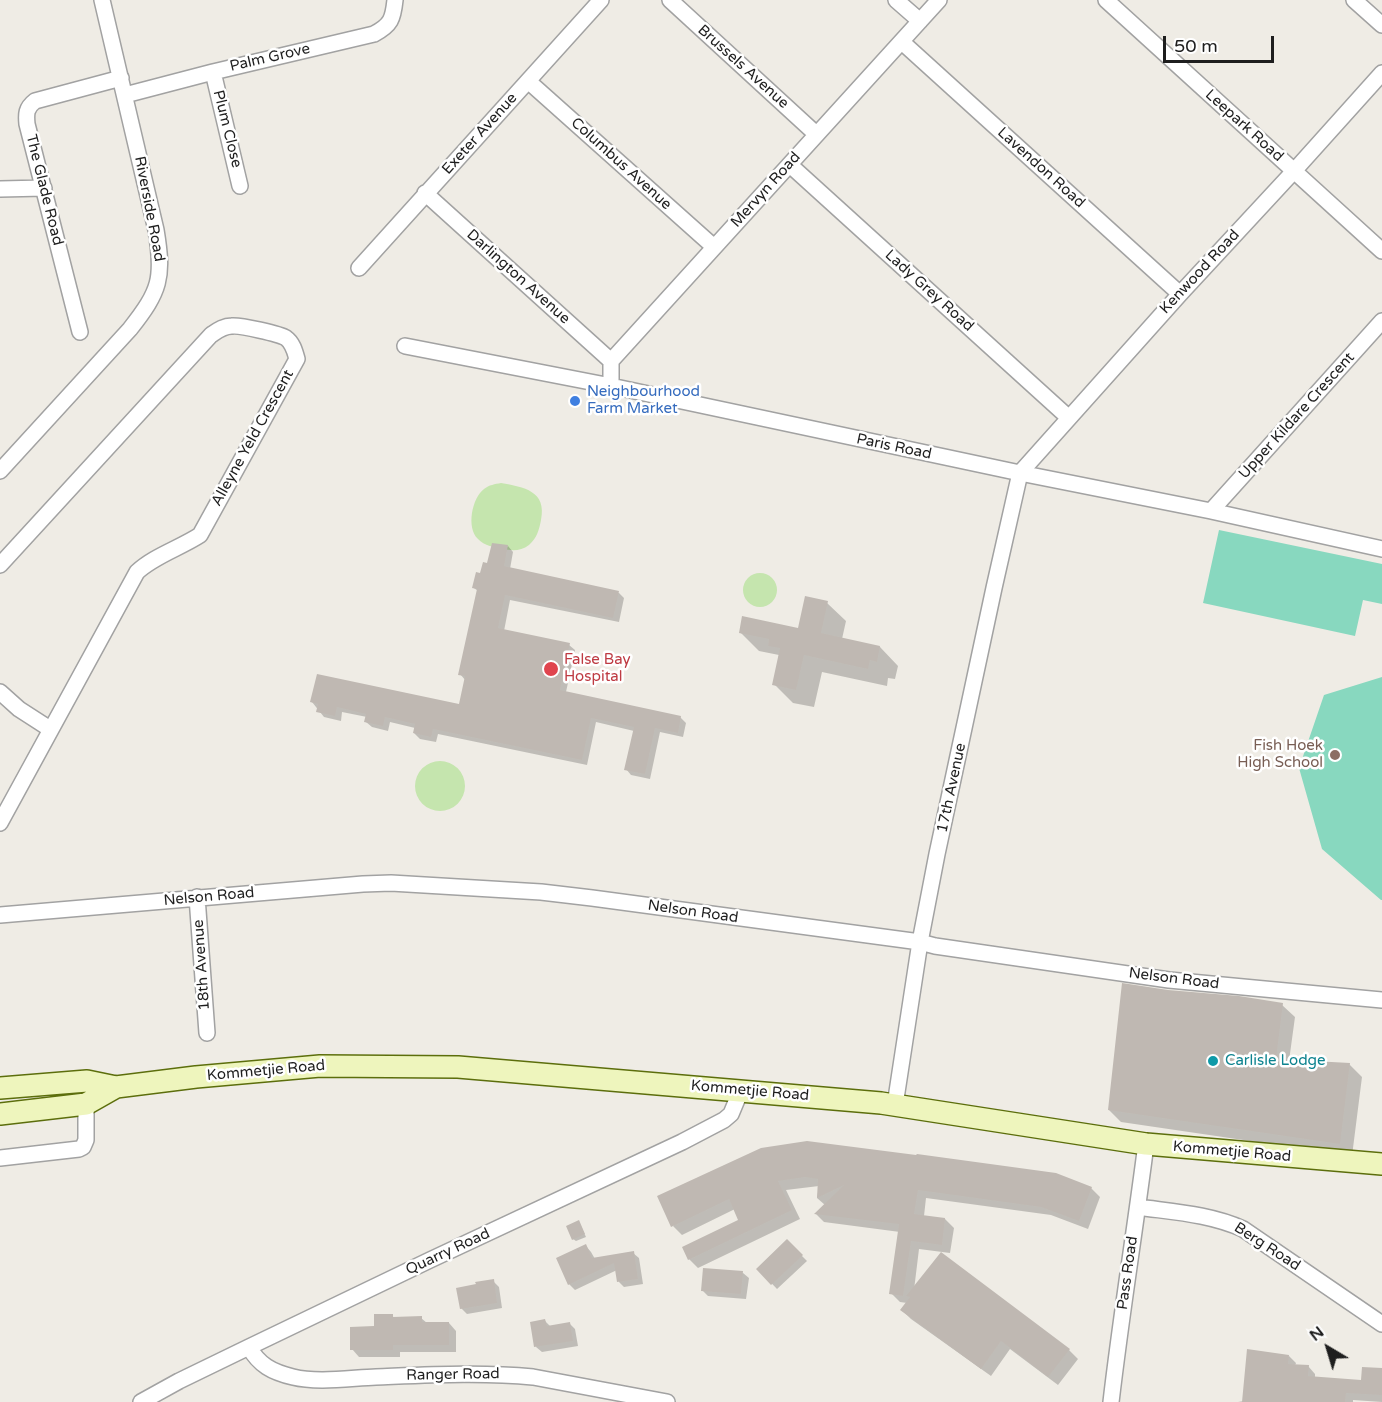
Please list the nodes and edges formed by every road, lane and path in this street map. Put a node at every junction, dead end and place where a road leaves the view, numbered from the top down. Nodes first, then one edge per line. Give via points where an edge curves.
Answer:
1 (102, 0) edge
2 (395, 0) edge
3 (601, 0) edge
4 (670, 0) edge
5 (896, 0) edge
6 (939, 0) edge
7 (1106, 0) edge
8 (1354, 0) edge
9 (920, 21) junction
10 (1382, 25) edge
11 (902, 42) junction
12 (213, 72) junction
13 (1382, 72) edge
14 (121, 78) junction
15 (528, 81) junction
16 (125, 95) junction
17 (816, 134) junction
18 (790, 165) junction
19 (1294, 171) junction
20 (240, 186) dead end
21 (44, 188) junction
22 (0, 189) edge
23 (425, 193) junction
24 (714, 247) junction
25 (1382, 251) edge
26 (359, 268) dead end
27 (1180, 294) junction
28 (1382, 321) edge
29 (80, 332) dead end
30 (405, 346) dead end
31 (611, 361) junction
32 (611, 386) junction
33 (1069, 418) junction
34 (0, 471) edge
35 (1020, 473) junction
36 (1211, 512) junction
37 (1382, 549) edge
38 (0, 565) edge
39 (0, 692) edge
40 (50, 729) junction
41 (0, 823) edge
42 (197, 897) junction
43 (0, 915) edge
44 (920, 942) junction
45 (1382, 1000) edge
46 (207, 1033) dead end
47 (116, 1087) junction
48 (0, 1088) edge
49 (741, 1090) junction
50 (86, 1104) junction
51 (895, 1105) junction
52 (0, 1114) edge
53 (1146, 1144) junction
54 (0, 1158) edge
55 (1382, 1164) edge
56 (1138, 1207) junction
57 (1382, 1324) edge
58 (249, 1347) junction
59 (141, 1402) edge
60 (667, 1402) edge
61 (1111, 1402) edge

1 - 14 street, Riverside Road
2 - 12 street, Palm Grove via 390,22 374,34
3 - 15 street, Exeter Avenue
4 - 17 street, Brussels Avenue
5 - 9 street
6 - 9 street, Mervyn Road
7 - 19 street, Leepark Road
8 - 10 street
9 - 11 street, Mervyn Road
11 - 17 street, Mervyn Road
11 - 27 street, Lavendon Road
12 - 16 street, Palm Grove
12 - 20 street, Plum Close
13 - 19 street, Kenwood Road
14 - 16 street, Riverside Road
14 - 21 street, The Glade Road via 29,106 27,124
15 - 23 street, Exeter Avenue
15 - 24 street, Columbus Avenue
16 - 34 street, Riverside Road via 156,230 158,282 148,304 129,329
17 - 18 street, Mervyn Road
18 - 24 street, Mervyn Road
18 - 33 street, Lady Grey Road
19 - 25 street, Leepark Road
19 - 27 street, Kenwood Road
21 - 22 street
21 - 29 street, The Glade Road
23 - 26 street, Exeter Avenue
23 - 31 street, Darlington Avenue
24 - 31 street, Mervyn Road
27 - 33 street, Kenwood Road
28 - 36 street, Upper Kildare Crescent
30 - 32 street, Paris Road
31 - 32 street
32 - 35 street, Paris Road
33 - 35 street, Kenwood Road
35 - 36 street, Paris Road
35 - 44 street, 17th Avenue
36 - 37 street, Paris Road
38 - 40 street, Alleyne Yeld Crescent via 220,328 246,327 286,338 292,345 297,359 200,535 136,572
39 - 40 street
40 - 41 street, Alleyne Yeld Crescent
42 - 43 street, Nelson Road
42 - 44 street, Nelson Road via 391,883 541,892
42 - 46 street, 18th Avenue
44 - 45 street, Nelson Road via 1169,980
44 - 51 street, 17th Avenue
47 - 48 main road, Kommetjie Road via 87,1081
47 - 49 main road, Kommetjie Road via 320,1066 458,1067
47 - 50 main road, Kommetjie Road
49 - 51 main road, Kommetjie Road
49 - 58 street, Quarry Road via 731,1114 682,1142
50 - 52 main road, Kommetjie Road
50 - 54 street via 83,1147
51 - 53 main road, Kommetjie Road
53 - 55 main road, Kommetjie Road
53 - 56 street, Pass Road
56 - 57 street, Berg Road via 1212,1218 1243,1229
56 - 61 street, Pass Road
58 - 59 street, Quarry Road
58 - 60 street, Ranger Road via 260,1363 293,1378 512,1375

